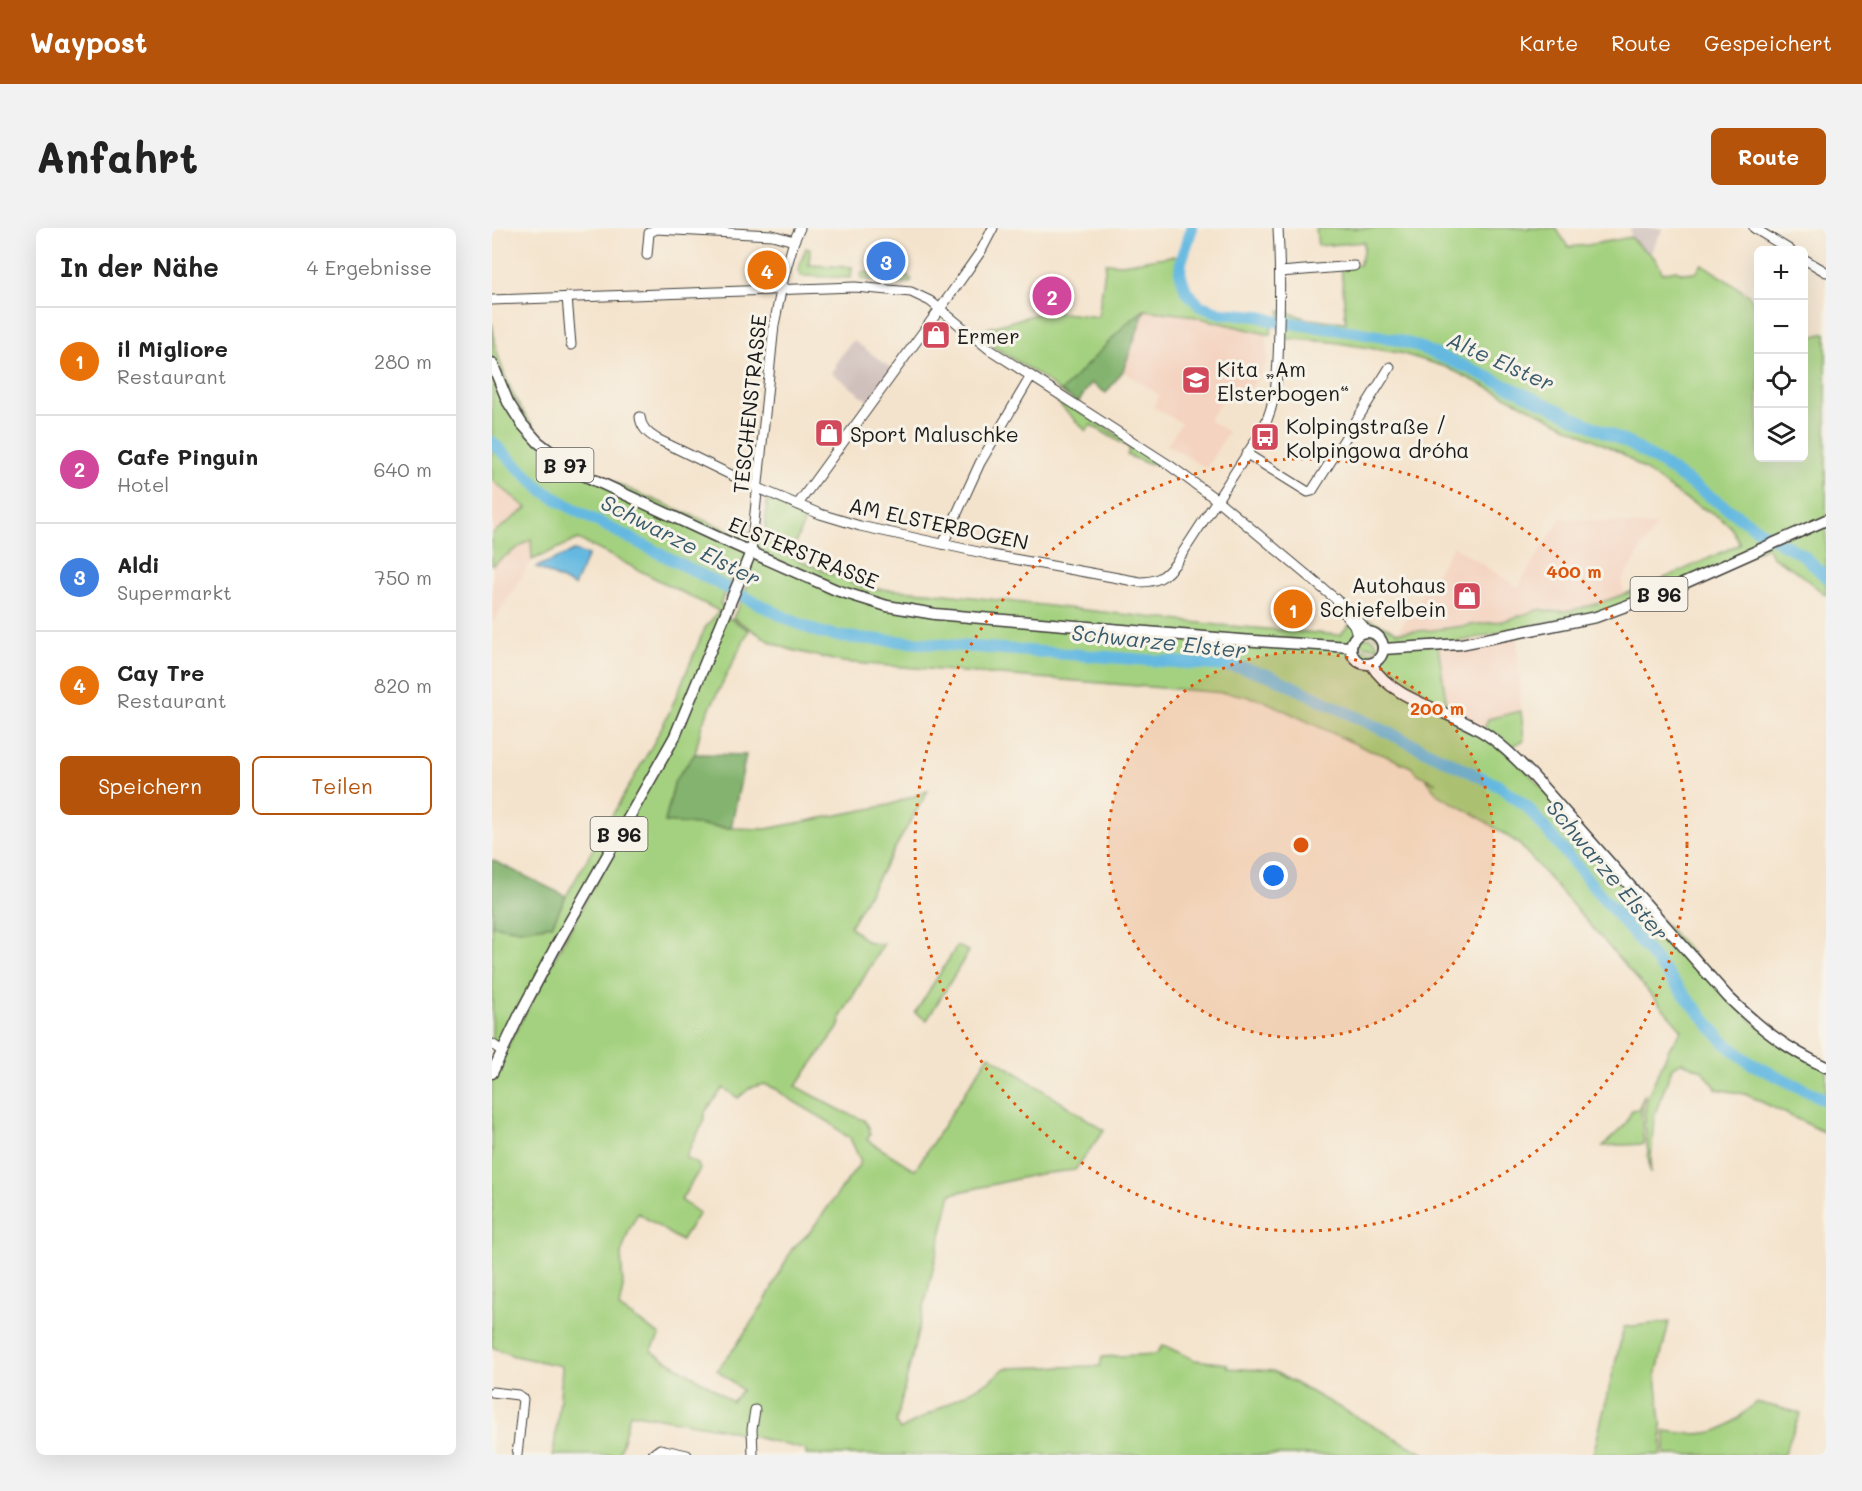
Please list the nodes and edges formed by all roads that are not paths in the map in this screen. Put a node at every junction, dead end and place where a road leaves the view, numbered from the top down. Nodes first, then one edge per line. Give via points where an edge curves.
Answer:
1 (801, 228) edge
2 (993, 228) edge
3 (1278, 228) edge
4 (1754, 228) edge
5 (681, 229) edge
6 (794, 241) junction
7 (1783, 246) edge
8 (647, 255) dead end
9 (1808, 262) edge
10 (1354, 266) dead end
11 (1280, 272) junction
12 (1826, 272) edge
13 (781, 289) junction
14 (567, 297) junction
15 (492, 300) edge
16 (940, 309) junction
17 (571, 345) dead end
18 (492, 363) edge
19 (1390, 367) dead end
20 (1032, 376) junction
21 (640, 417) dead end
22 (1247, 454) junction
23 (758, 488) junction
24 (1216, 500) junction
25 (798, 504) junction
26 (1826, 520) edge
27 (943, 544) junction
28 (751, 552) junction
29 (1363, 633) junction
30 (1350, 647) junction
31 (1383, 649) junction
32 (1371, 663) junction
33 (492, 1044) edge
34 (502, 1051) junction
35 (1826, 1067) edge
36 (492, 1073) edge
37 (492, 1392) edge
38 (755, 1410) dead end
39 (517, 1455) edge
40 (652, 1455) edge
41 (687, 1455) edge
42 (753, 1455) edge

1 - 6 street, TESCHENSTRASSE
2 - 16 street
3 - 11 street, AM ELSTERBOGEN
4 - 7 street
5 - 6 street via 772,235
5 - 8 street via 652,230
6 - 13 street, TESCHENSTRASSE
9 - 12 street
10 - 11 street
11 - 22 street, AM ELSTERBOGEN via 1275,393 1262,431
13 - 14 street
13 - 16 street via 898,290 920,296
13 - 23 street, TESCHENSTRASSE via 770,356
14 - 15 street
14 - 17 street
16 - 20 street via 976,340
16 - 25 street
18 - 28 main road, ELSTERSTRASSE / B 97 via 522,424 567,466
19 - 22 street via 1312,491
20 - 24 street
20 - 27 street via 980,463
21 - 23 street, AM ELSTERBOGEN via 646,430 657,439
22 - 24 street, AM ELSTERBOGEN
23 - 25 street, AM ELSTERBOGEN
23 - 28 street, TESCHENSTRASSE
24 - 27 street, AM ELSTERBOGEN via 1171,570 1150,582
24 - 29 street via 1351,612
25 - 27 street, AM ELSTERBOGEN via 853,524
26 - 31 main road, B 96 via 1670,590 1596,617 1461,644
28 - 30 main road, ELSTERSTRASSE via 859,598 911,611
28 - 34 main road, B 96 via 675,736 555,948
29 - 30 main road
29 - 31 main road via 1377,636
30 - 32 main road via 1358,662
31 - 32 main road
32 - 35 main road via 1396,691 1456,717 1506,749 1754,1022 1783,1045
33 - 34 street
34 - 36 main road, B 96
37 - 39 street via 523,1399
38 - 42 street
40 - 41 street via 660,1449

